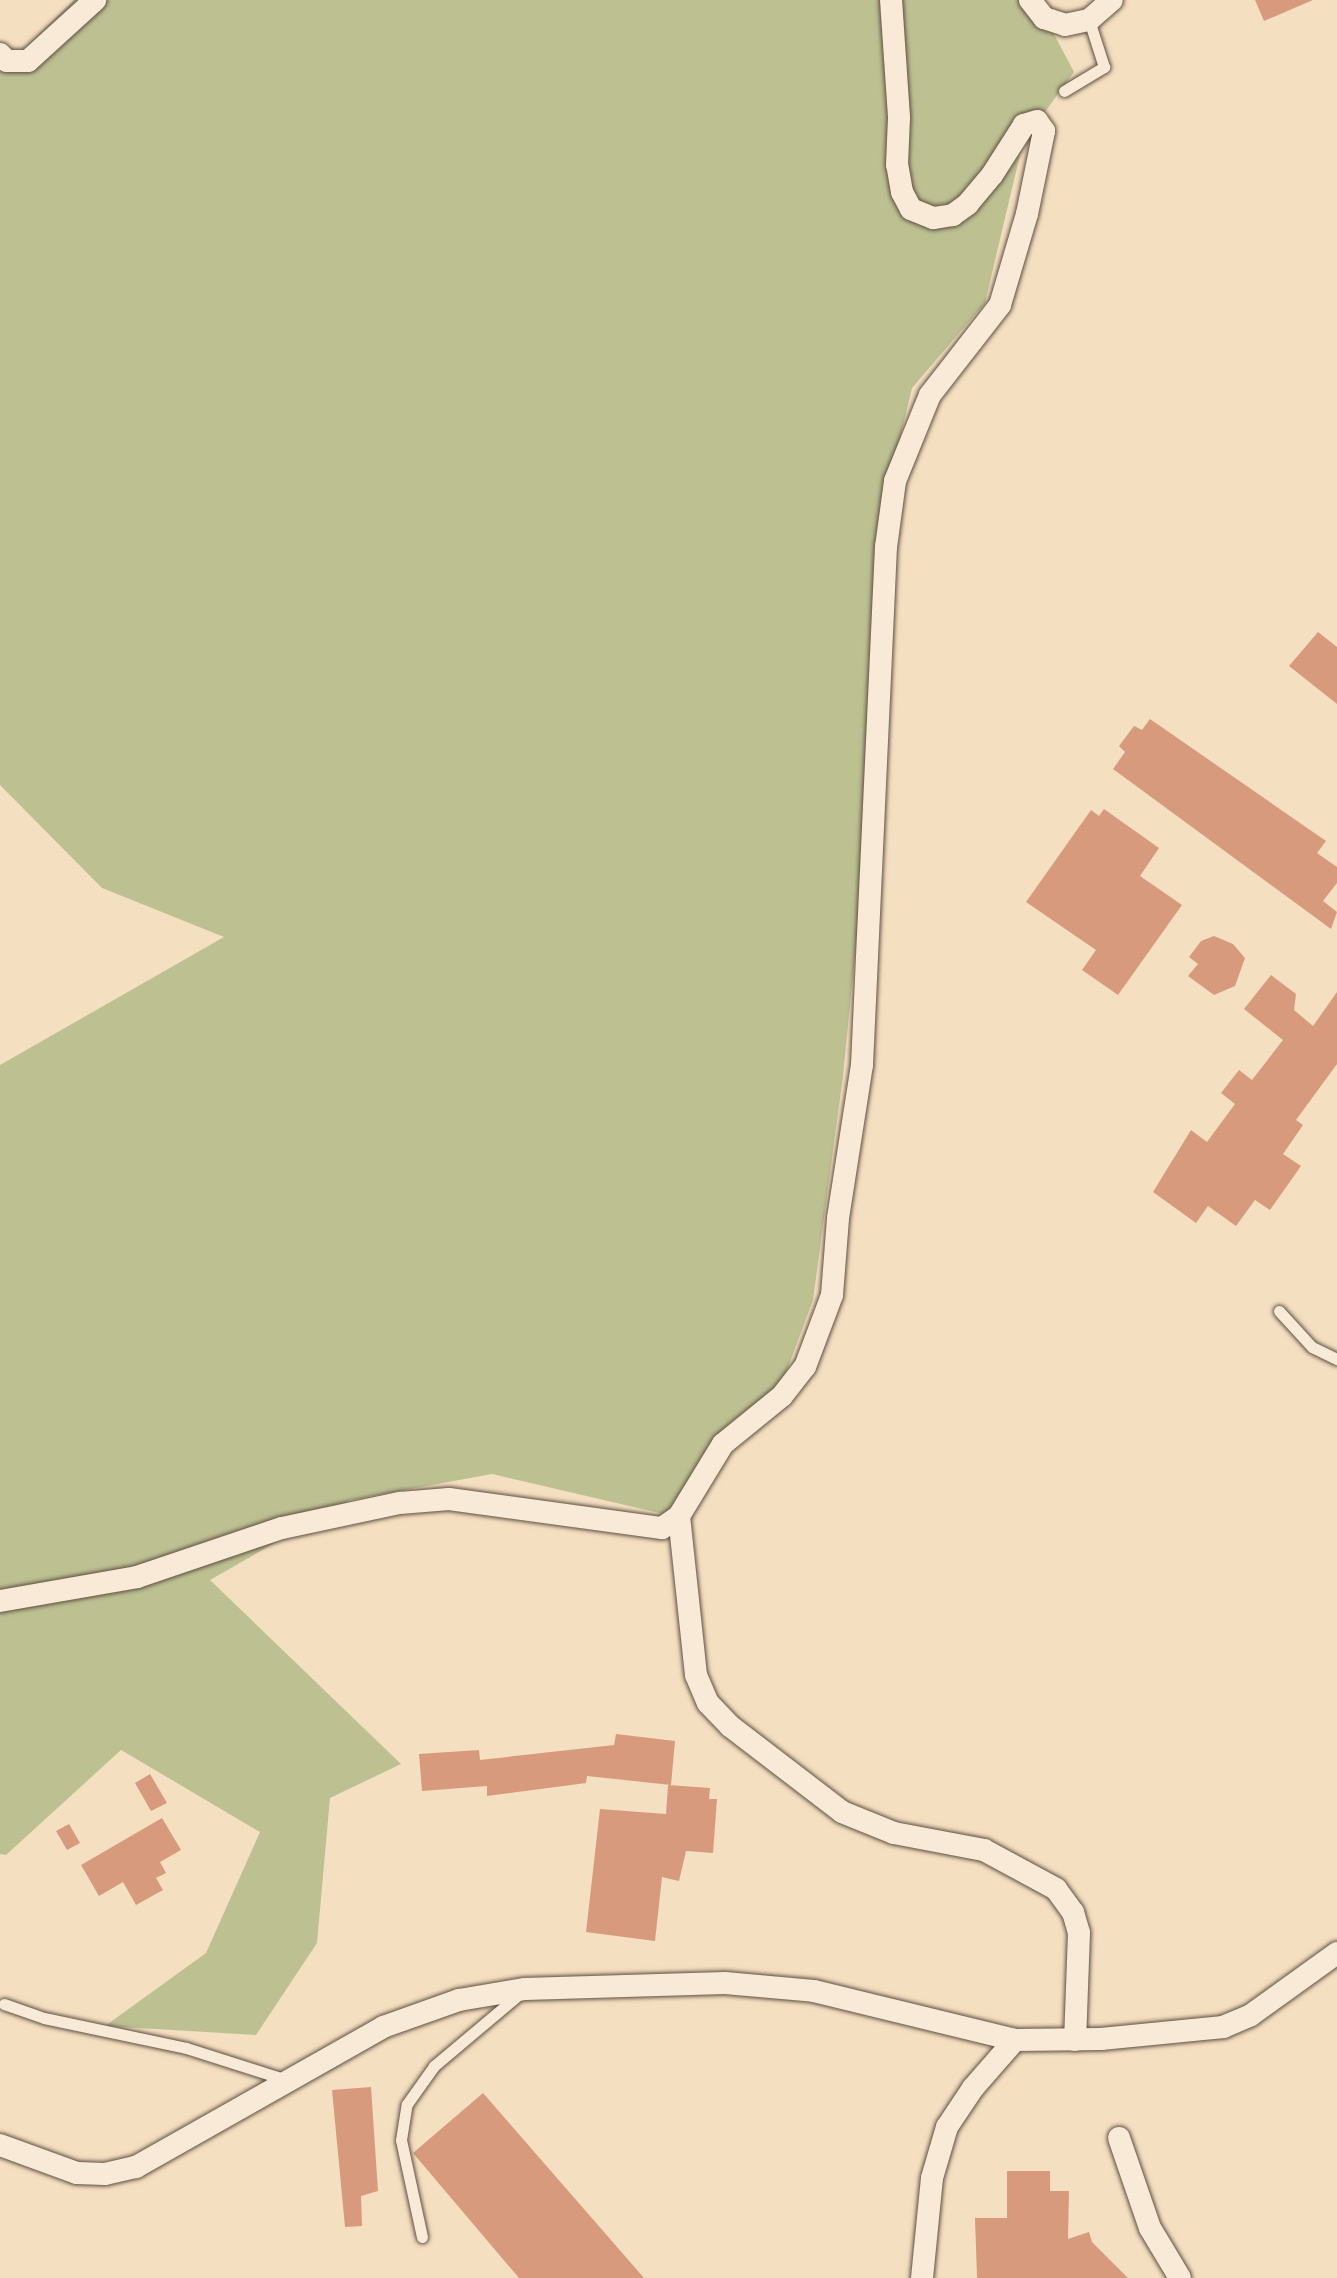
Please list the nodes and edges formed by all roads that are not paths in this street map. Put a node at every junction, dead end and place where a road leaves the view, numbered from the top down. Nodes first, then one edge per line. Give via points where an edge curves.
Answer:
1 (96, 0) edge
2 (891, 0) edge
3 (1030, 0) edge
4 (1112, 0) edge
5 (1089, 20) junction
6 (0, 54) edge
7 (1064, 91) dead end
8 (1279, 1311) dead end
9 (1337, 1359) edge
10 (679, 1516) junction
11 (0, 1601) edge
12 (1337, 1952) edge
13 (525, 1990) junction
14 (4, 2004) dead end
15 (1014, 2040) junction
16 (1075, 2040) junction
17 (287, 2080) junction
18 (1119, 2138) dead end
19 (0, 2146) edge
20 (422, 2236) dead end
21 (922, 2278) edge
22 (1180, 2278) edge

1 - 6 street via 28,60 13,62
2 - 10 street via 897,165 911,209 933,218 953,215 968,204 1024,124 1037,122 1044,131 1000,305 930,395 890,505 862,1065 828,1317 794,1382 724,1444
3 - 5 street via 1054,23
4 - 5 street
5 - 7 lane via 1104,67
8 - 9 lane via 1312,1347
10 - 11 street via 672,1525 649,1529 449,1500 400,1503 282,1528 137,1577
10 - 16 street via 696,1675 708,1702 842,1812 894,1833 984,1850 1056,1889 1073,1912 1078,1934
12 - 16 street via 1223,2027
13 - 15 street via 724,1983 814,1992
13 - 17 street via 459,2000 383,2027
13 - 20 lane via 434,2066 408,2104 402,2140
14 - 17 lane
15 - 16 street
15 - 21 street via 947,2127 932,2178
17 - 19 street via 136,2167 76,2173
18 - 22 street via 1150,2228

